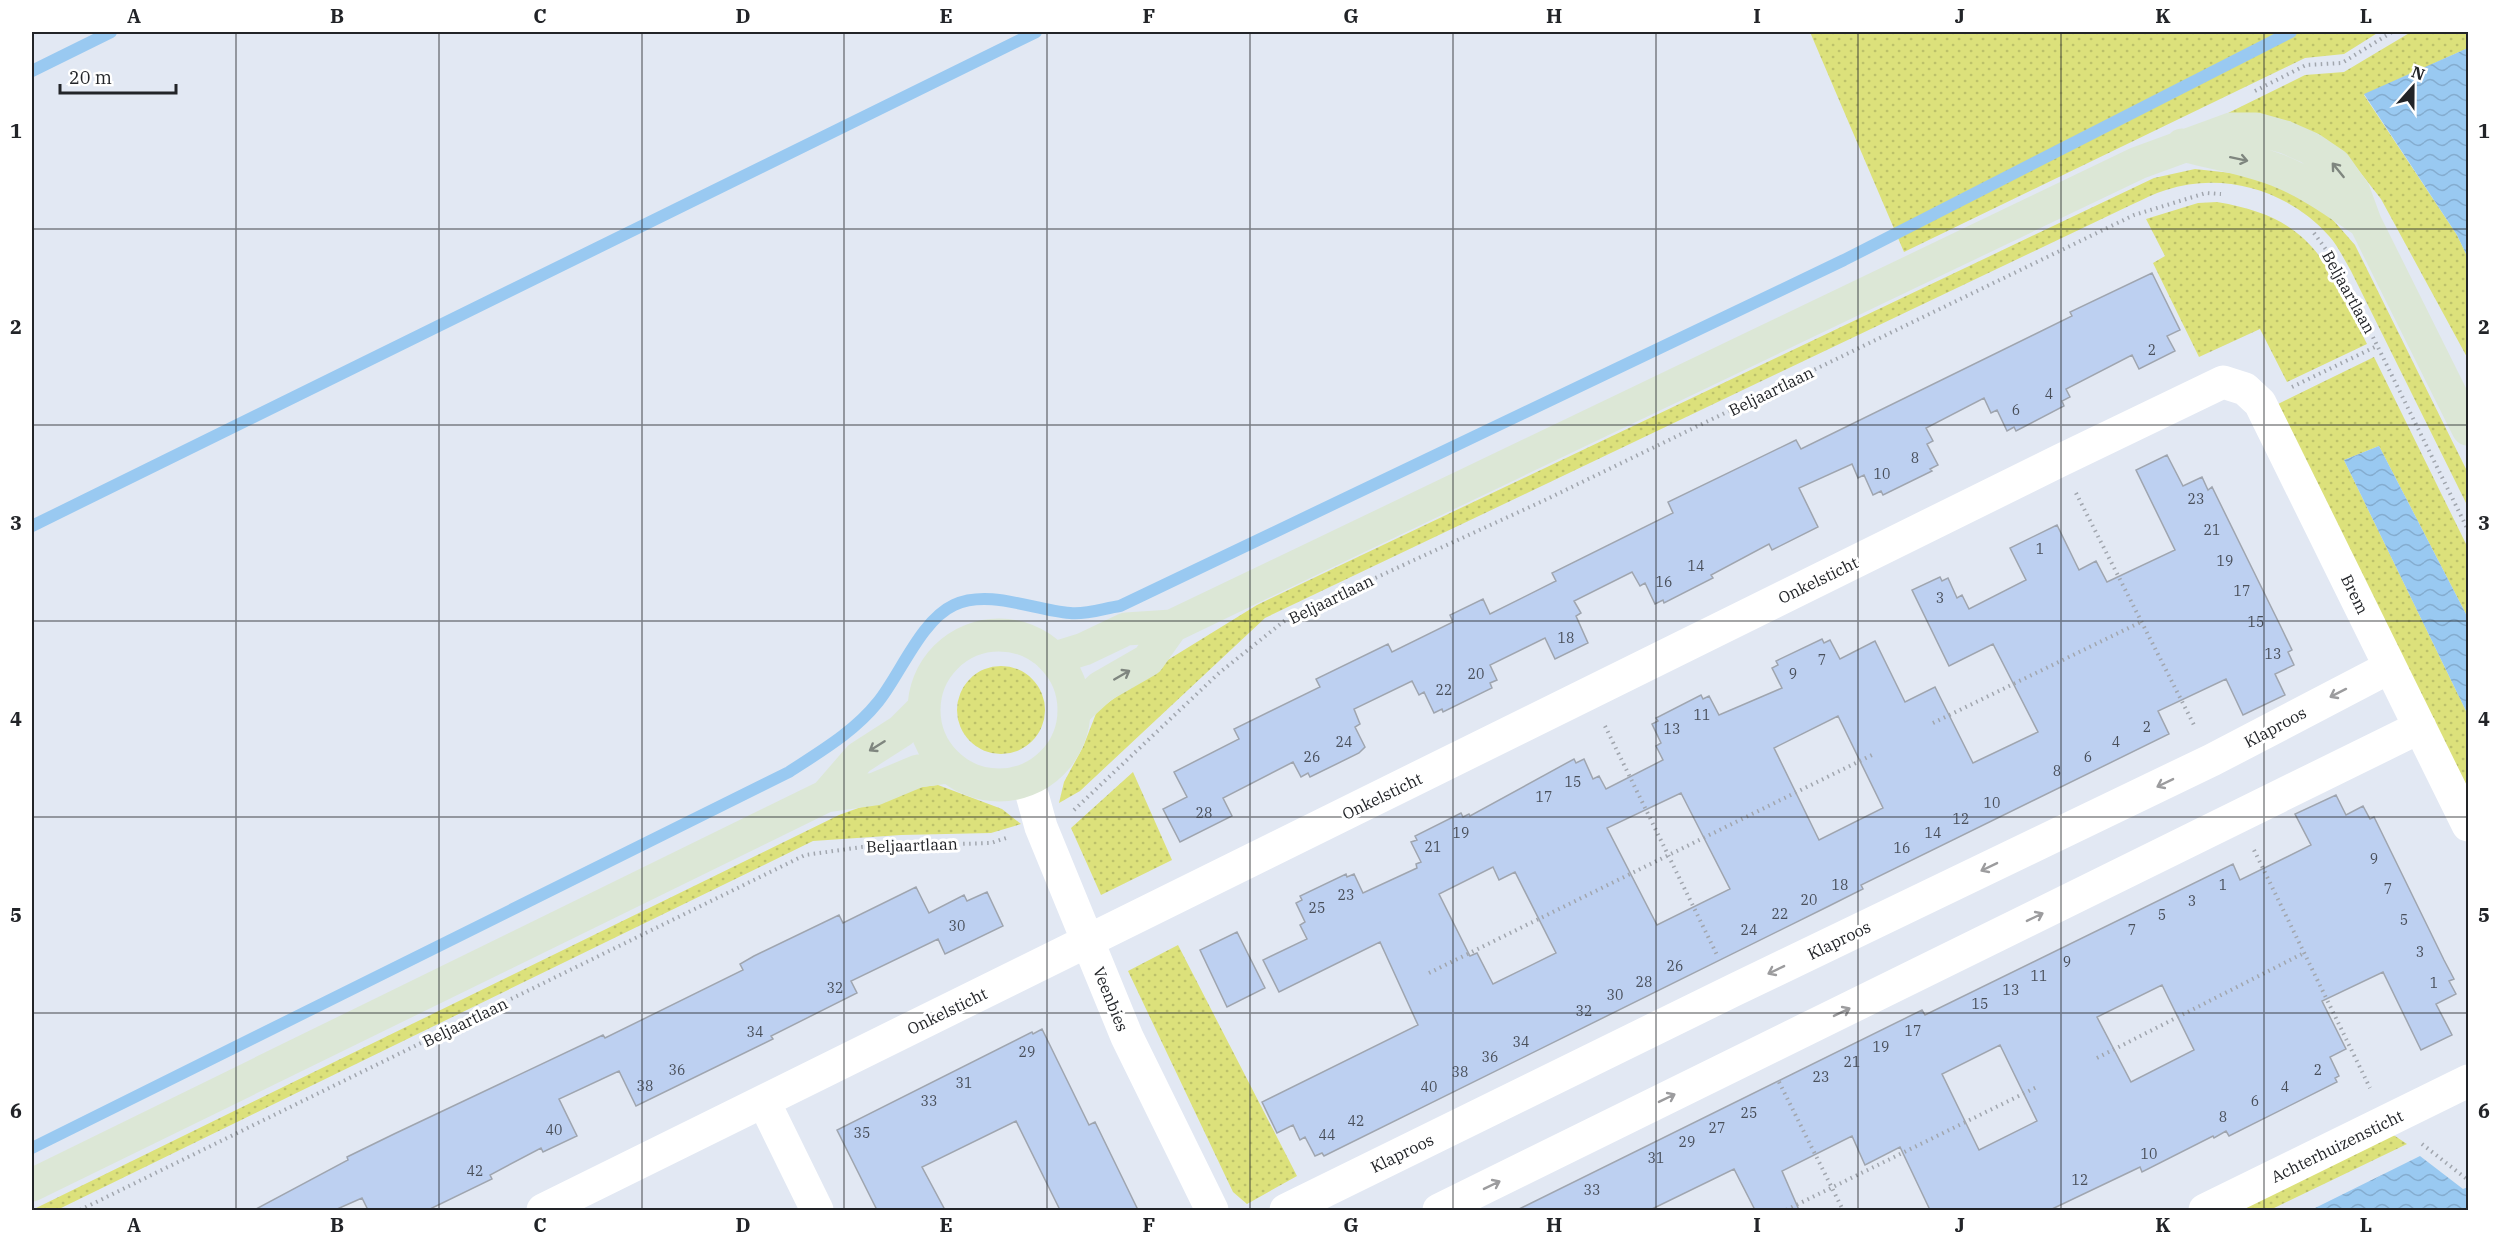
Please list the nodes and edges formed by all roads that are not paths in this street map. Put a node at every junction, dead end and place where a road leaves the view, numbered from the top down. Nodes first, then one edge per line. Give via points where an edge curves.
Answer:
1 (2223, 382) joint
2 (2469, 429) edge
3 (1172, 626) junction
4 (1055, 658) junction
5 (2390, 667) junction
6 (922, 710) junction
7 (1076, 710) junction
8 (2420, 727) junction
9 (949, 767) junction
10 (1028, 780) junction
11 (826, 796) junction
12 (2469, 825) edge
13 (1088, 942) junction
14 (2469, 1081) edge
15 (764, 1102) junction
16 (32, 1185) edge
17 (543, 1210) edge
18 (817, 1210) edge
19 (1212, 1210) edge
20 (1286, 1210) edge
21 (1439, 1210) edge
22 (2205, 1210) edge

1 - 5 street, Brem via 2245,388 2260,403
1 - 13 street, Onkelsticht
2 - 3 street via 2365,222 2354,192 2336,165 2284,137 2256,129 2231,129 2138,162
3 - 4 street via 1126,629
7 -> 3 street via 1101,687 1148,660
4 - 6 street via 1025,638 989,634 955,647 932,675
4 - 7 street via 1071,684
5 - 8 street, Brem
5 -> 20 street, Klaproos via 2212,760
6 - 9 street via 933,748
6 -> 11 street via 901,731 859,758
7 - 10 street via 1070,739 1053,764
8 - 12 street, Brem
21 -> 8 street
9 - 10 street via 987,785
9 - 11 street via 918,771 875,789
10 - 13 street, Veenbies via 1041,827
11 - 16 street
13 - 15 street, Onkelsticht
13 - 19 street, Veenbies via 1126,1037
14 - 22 street, Achterhuizensticht
15 - 17 street, Onkelsticht
15 - 18 street

